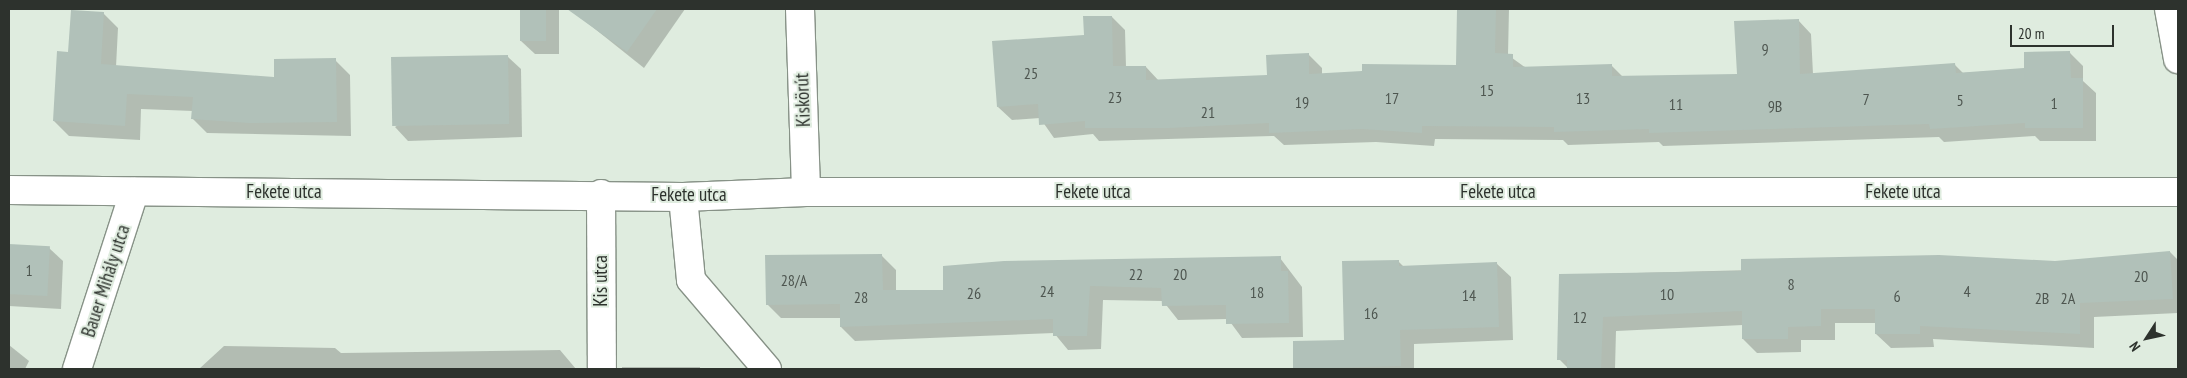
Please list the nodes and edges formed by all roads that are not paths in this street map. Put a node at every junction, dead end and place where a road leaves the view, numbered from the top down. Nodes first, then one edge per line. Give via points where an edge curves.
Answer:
1 (800, 9) edge
2 (2169, 9) edge
3 (2178, 59) edge
4 (9, 190) edge
5 (134, 192) junction
6 (806, 192) junction
7 (2178, 192) edge
8 (601, 194) junction
9 (683, 197) junction
10 (77, 369) edge
11 (602, 369) edge
12 (767, 369) edge

1 - 6 street, Kiskörút
2 - 3 street
4 - 5 street, Fekete utca
5 - 8 street, Fekete utca
5 - 10 street, Bauer Mihály utca
6 - 7 street, Fekete utca
6 - 9 street, Fekete utca
8 - 9 street, Fekete utca
8 - 11 street, Kis utca
9 - 12 street via 691,280

